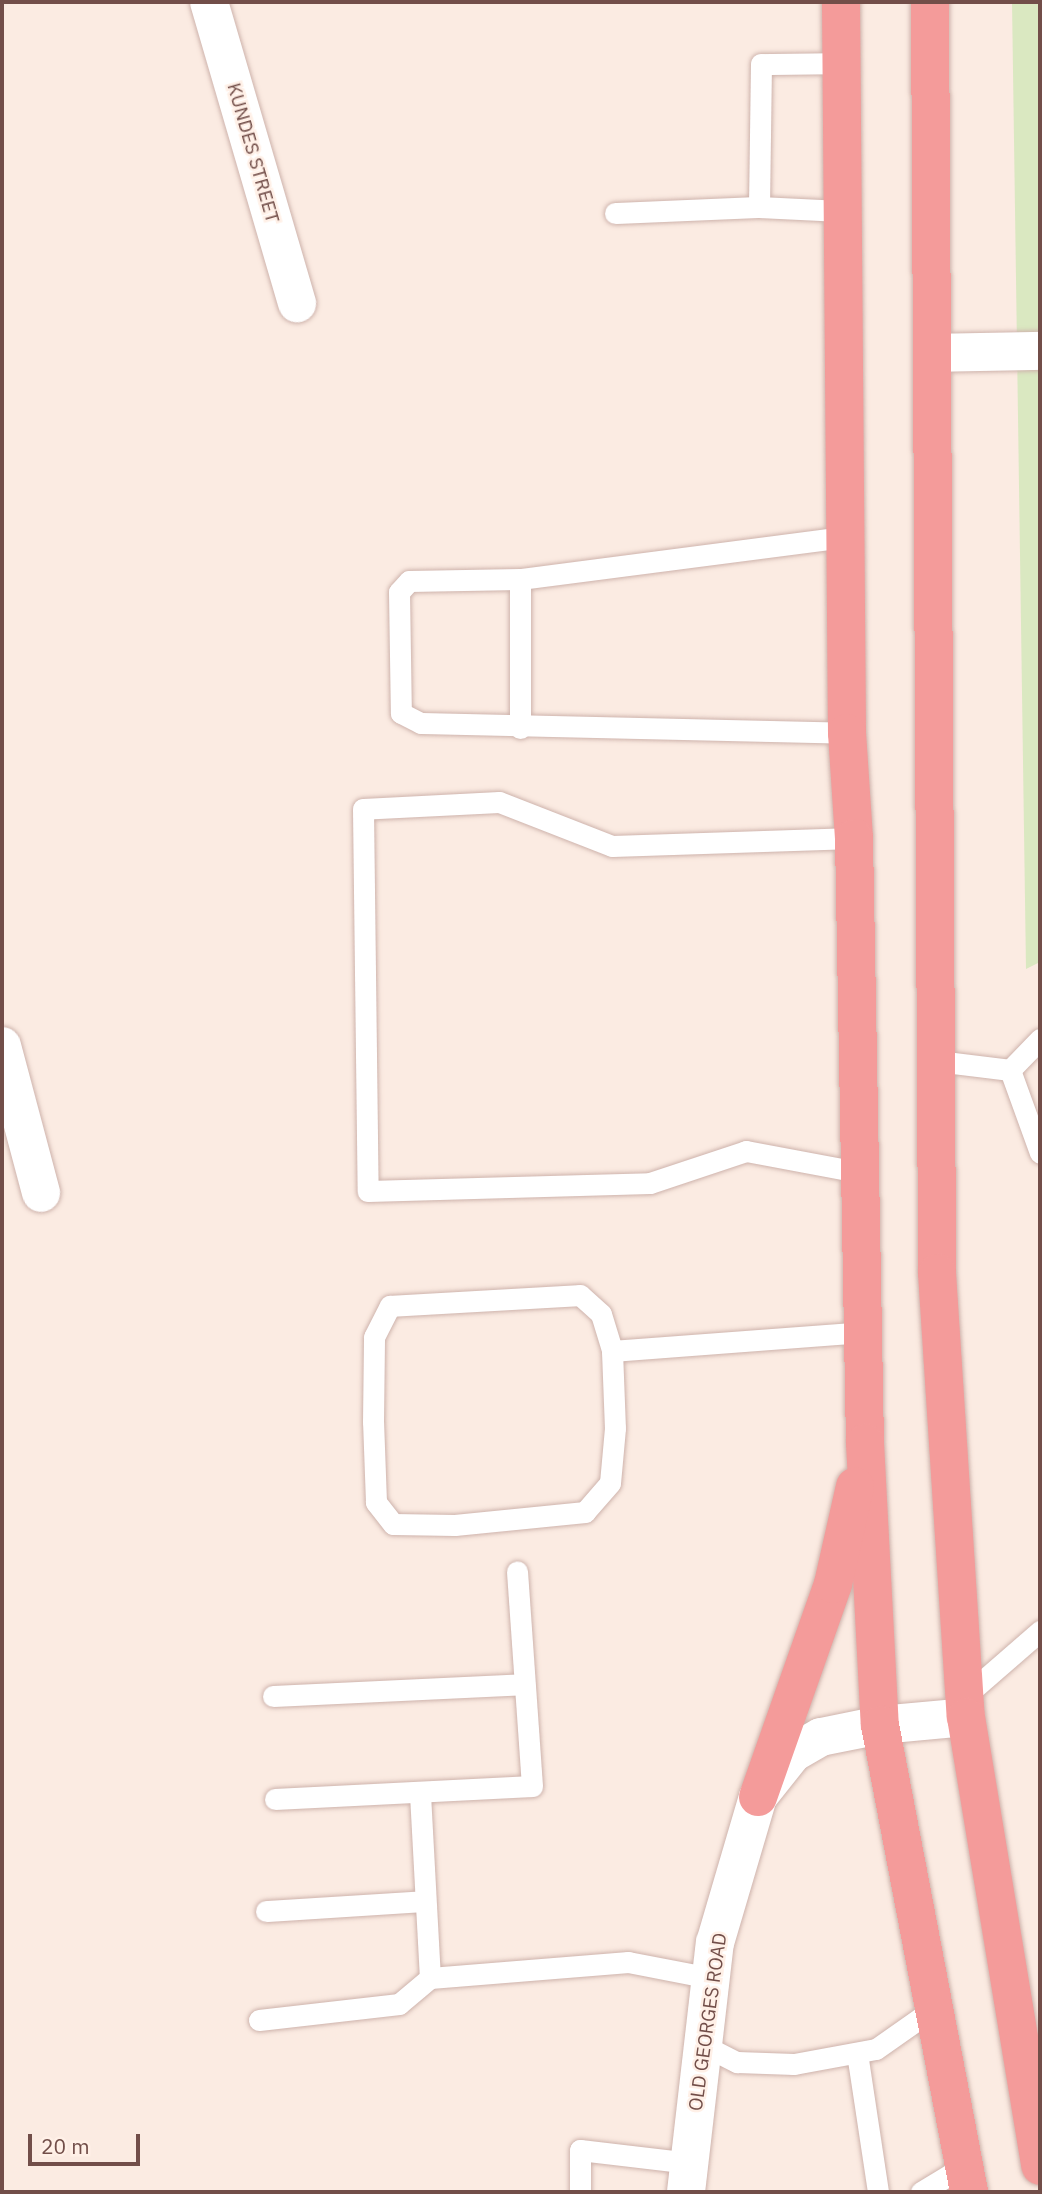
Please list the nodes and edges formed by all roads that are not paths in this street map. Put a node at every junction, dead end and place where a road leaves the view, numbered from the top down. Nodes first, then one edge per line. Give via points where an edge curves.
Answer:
1 (209, 2) edge
2 (841, 2) edge
3 (930, 2) edge
4 (841, 63) junction
5 (759, 207) junction
6 (841, 211) junction
7 (615, 213) dead end
8 (297, 303) dead end
9 (1040, 351) edge
10 (934, 353) junction
11 (844, 537) junction
12 (520, 579) junction
13 (520, 728) junction
14 (847, 733) junction
15 (854, 838) junction
16 (1040, 1039) edge
17 (2, 1046) edge
18 (937, 1061) junction
19 (1010, 1070) junction
20 (1040, 1153) edge
21 (858, 1172) junction
22 (41, 1193) dead end
23 (862, 1332) junction
24 (612, 1352) junction
25 (865, 1443) junction
26 (517, 1572) dead end
27 (1040, 1631) edge
28 (523, 1684) junction
29 (273, 1696) dead end
30 (965, 1707) junction
31 (880, 1725) junction
32 (420, 1794) junction
33 (758, 1797) junction
34 (275, 1799) dead end
35 (425, 1902) junction
36 (266, 1910) dead end
37 (429, 1978) junction
38 (711, 1978) junction
39 (933, 2008) junction
40 (258, 2020) dead end
41 (703, 2045) junction
42 (857, 2053) junction
43 (1033, 2095) edge
44 (1040, 2163) edge
45 (688, 2178) edge
46 (966, 2179) edge
47 (580, 2192) edge
48 (878, 2192) edge
49 (921, 2192) edge

1 - 8 street, KUNDES STREET
2 - 4 highway
3 - 10 highway
4 - 5 lane via 761,64
4 - 6 highway
5 - 6 lane
5 - 7 lane
6 - 11 highway
9 - 10 street
10 - 18 highway
11 - 12 lane
11 - 14 highway
12 - 13 lane
12 - 13 lane via 409,581 399,592 401,713 421,723
13 - 14 lane
14 - 15 highway
15 - 21 highway
15 - 21 lane via 612,846 499,802 363,809 368,1191 650,1182 746,1151
16 - 19 lane
17 - 22 street
18 - 19 lane
18 - 30 highway via 937,1273
19 - 20 lane
21 - 23 highway
23 - 24 lane
23 - 25 highway
24 - 24 lane via 601,1314 580,1296 390,1306 374,1337 376,1502 393,1524 544,1519 585,1512 610,1483 615,1428
25 - 31 highway
25 - 33 highway via 833,1584
26 - 28 lane
27 - 30 lane
28 - 29 lane
28 - 32 lane via 532,1786
30 - 31 street, OLD GEORGES ROAD
30 - 43 highway
31 - 33 street, OLD GEORGES ROAD via 806,1744
31 - 39 highway
32 - 34 lane
32 - 35 lane
33 - 38 street, OLD GEORGES ROAD via 715,1943
35 - 36 lane
35 - 37 lane
37 - 38 lane via 628,1962
37 - 40 lane via 398,2004
38 - 41 street, OLD GEORGES ROAD
39 - 42 lane via 876,2049
39 - 46 highway
41 - 42 lane via 737,2062 794,2064
41 - 45 street, OLD GEORGES ROAD
42 - 48 lane
43 - 44 highway
45 - 47 lane via 580,2150
46 - 49 lane

